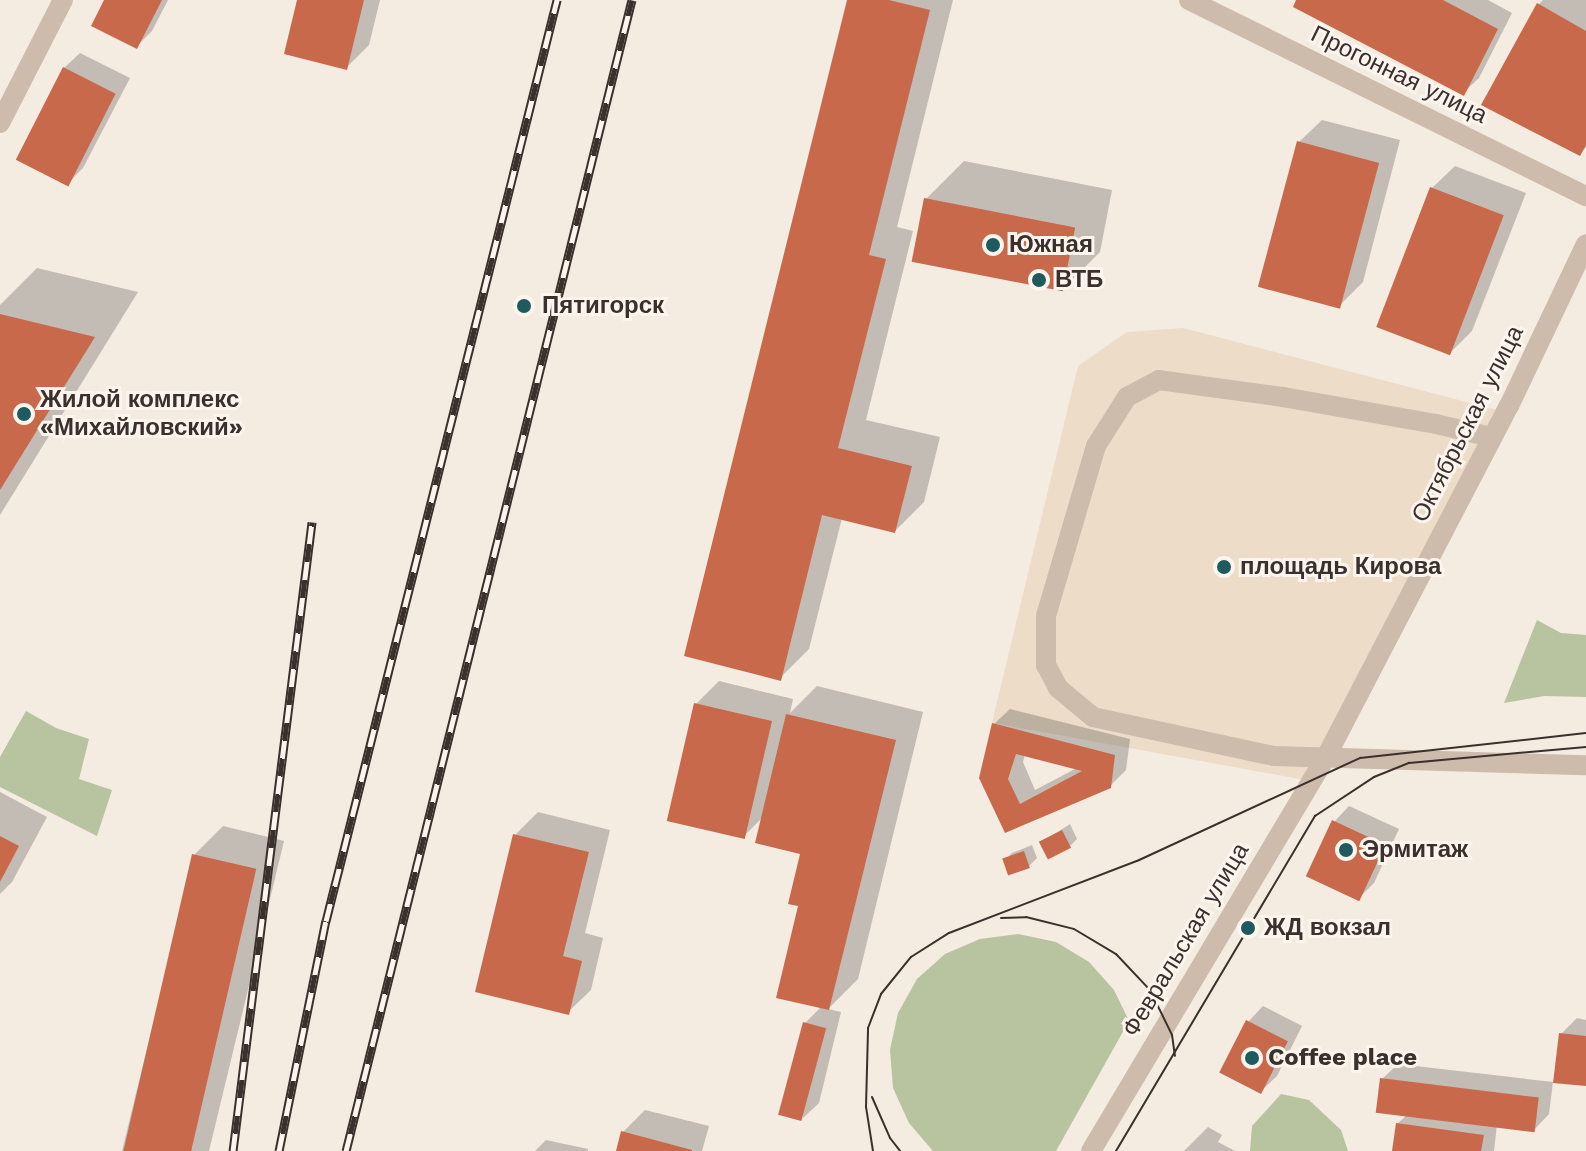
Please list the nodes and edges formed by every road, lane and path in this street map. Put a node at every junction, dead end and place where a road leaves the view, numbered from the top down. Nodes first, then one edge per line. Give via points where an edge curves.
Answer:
1 (63, 0) edge
2 (1189, 0) edge
3 (0, 123) edge
4 (1586, 196) edge
5 (1586, 244) edge
6 (1491, 437) junction
7 (1327, 755) junction
8 (1586, 765) edge
9 (1091, 1151) edge

1 - 3 street
2 - 4 street, Прогонная улица
5 - 6 street, Октябрьская улица
6 - 7 street, Октябрьская улица
6 - 7 street via 1159,380 1127,397 1096,446 1046,616 1046,665 1058,688 1093,717 1274,756
7 - 8 street
7 - 9 street, Февральская улица

